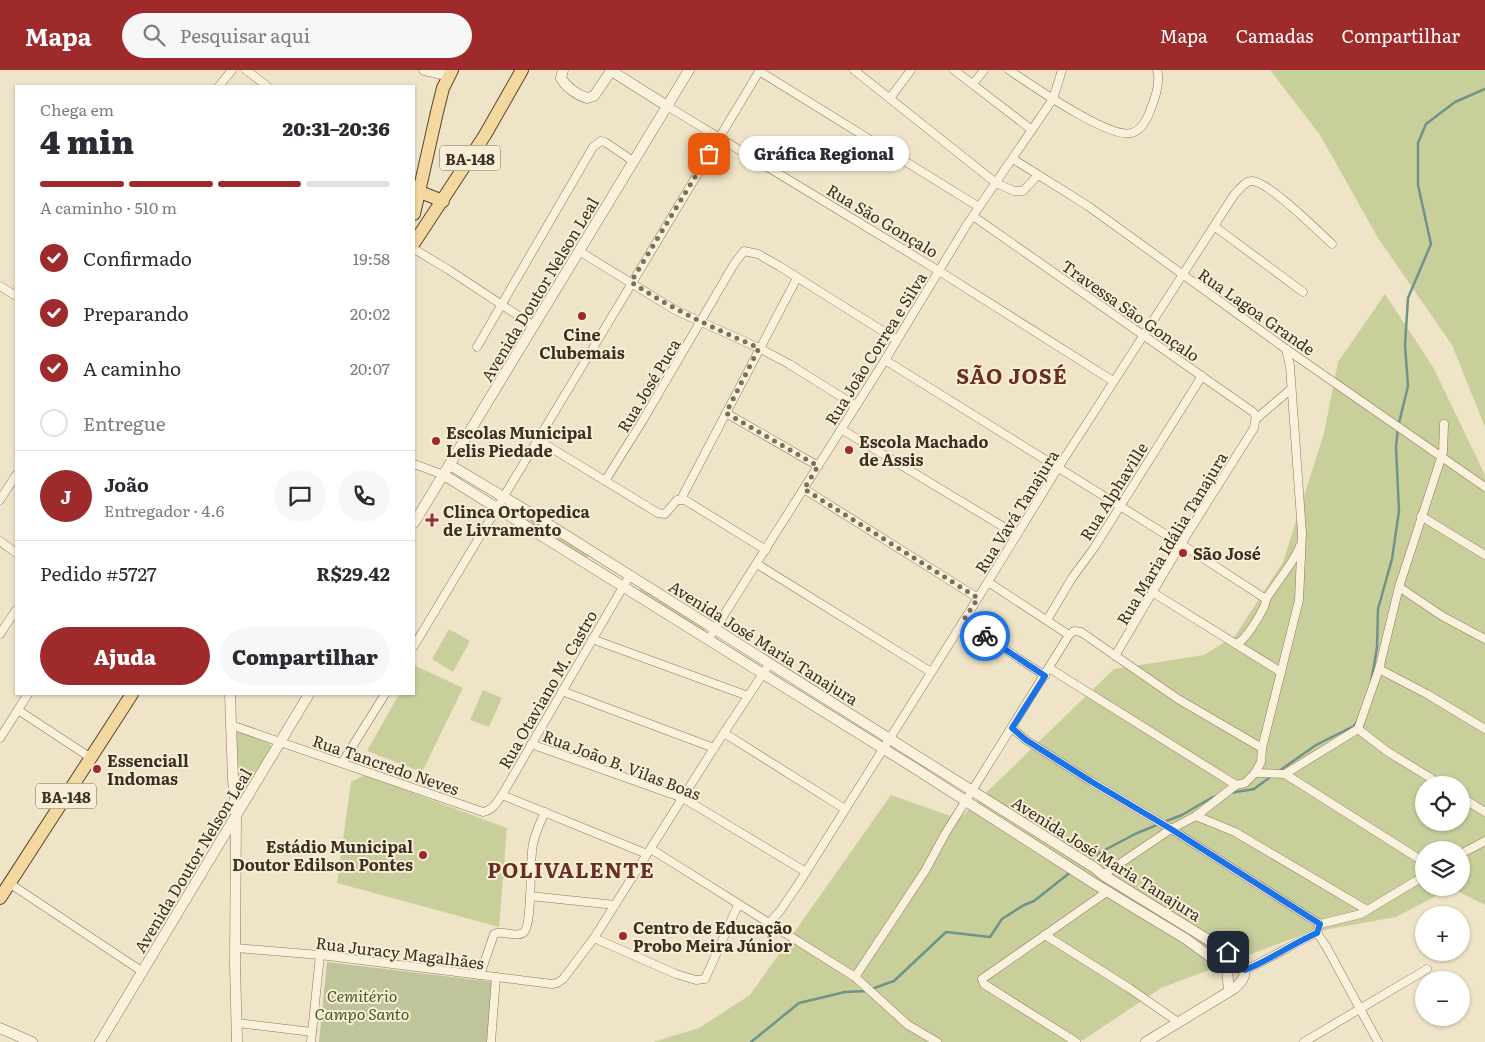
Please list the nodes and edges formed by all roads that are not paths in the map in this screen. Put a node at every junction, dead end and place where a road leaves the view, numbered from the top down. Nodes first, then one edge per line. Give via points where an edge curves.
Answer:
1 (232, 70) edge
2 (246, 70) edge
3 (424, 70) edge
4 (522, 70) edge
5 (563, 70) edge
6 (610, 70) edge
7 (689, 70) edge
8 (759, 70) edge
9 (854, 70) edge
10 (911, 70) edge
11 (954, 70) edge
12 (984, 70) edge
13 (1009, 70) edge
14 (1062, 70) edge
15 (1157, 70) edge
16 (451, 73) edge
17 (973, 84) junction
18 (220, 85) edge
19 (266, 85) edge
20 (890, 98) junction
21 (1053, 99) junction
22 (667, 106) junction
23 (1032, 130) junction
24 (719, 138) junction
25 (1013, 159) junction
26 (633, 161) junction
27 (1038, 175) junction
28 (996, 183) junction
29 (420, 192) junction
30 (442, 201) junction
31 (979, 208) junction
32 (415, 210) edge
33 (973, 216) junction
34 (1214, 226) junction
35 (415, 242) edge
36 (1332, 244) dead end
37 (415, 250) edge
38 (579, 251) junction
39 (939, 271) junction
40 (1183, 275) junction
41 (797, 278) junction
42 (631, 282) junction
43 (0, 286) edge
44 (1303, 292) dead end
45 (15, 295) edge
46 (502, 304) junction
47 (700, 322) junction
48 (534, 326) junction
49 (1144, 336) junction
50 (898, 340) junction
51 (477, 347) dead end
52 (759, 348) junction
53 (1286, 349) junction
54 (885, 360) junction
55 (1202, 376) junction
56 (1113, 381) junction
57 (1291, 389) junction
58 (856, 406) junction
59 (726, 413) junction
60 (1256, 419) junction
61 (1444, 424) dead end
62 (841, 428) junction
63 (538, 440) junction
64 (1441, 457) junction
65 (415, 464) edge
66 (450, 465) junction
67 (818, 466) junction
68 (1058, 468) junction
69 (444, 475) junction
70 (15, 477) edge
71 (605, 481) junction
72 (1485, 487) edge
73 (804, 489) junction
74 (505, 497) junction
75 (681, 499) junction
76 (0, 500) edge
77 (1119, 506) junction
78 (498, 508) junction
79 (1421, 516) junction
80 (415, 521) edge
81 (1016, 535) junction
82 (0, 541) edge
83 (1301, 542) junction
84 (1181, 544) junction
85 (766, 550) junction
86 (15, 552) edge
87 (1485, 555) edge
88 (757, 564) junction
89 (630, 575) junction
90 (988, 582) junction
91 (624, 586) junction
92 (1399, 587) junction
93 (1152, 592) junction
94 (978, 598) junction
95 (1266, 598) junction
96 (15, 612) edge
97 (1048, 620) junction
98 (963, 621) junction
99 (715, 629) junction
100 (0, 634) edge
101 (1069, 635) junction
102 (592, 639) junction
103 (1485, 639) edge
104 (708, 640) junction
105 (415, 644) edge
106 (1236, 644) junction
107 (1115, 656) junction
108 (770, 663) junction
109 (1049, 668) junction
110 (1379, 669) junction
111 (931, 672) junction
112 (1281, 672) junction
113 (763, 673) junction
114 (1045, 676) junction
115 (562, 691) junction
116 (27, 695) edge
117 (131, 695) edge
118 (230, 695) edge
119 (308, 695) edge
120 (384, 695) edge
121 (748, 696) junction
122 (844, 709) junction
123 (18, 710) junction
124 (838, 720) junction
125 (231, 725) junction
126 (1012, 728) junction
127 (1358, 729) junction
128 (1485, 729) edge
129 (724, 733) junction
130 (0, 738) edge
131 (890, 738) junction
132 (281, 741) junction
133 (531, 744) junction
134 (714, 748) junction
135 (884, 748) junction
136 (1262, 748) junction
137 (92, 758) junction
138 (342, 763) junction
139 (1255, 773) junction
140 (1285, 774) junction
141 (1427, 776) edge
142 (1236, 786) junction
143 (973, 791) junction
144 (502, 794) junction
145 (683, 798) junction
146 (966, 802) junction
147 (991, 803) junction
148 (1470, 803) edge
149 (845, 809) junction
150 (483, 812) joint
151 (545, 812) junction
152 (1485, 812) edge
153 (984, 813) junction
154 (236, 815) junction
155 (1196, 816) junction
156 (1171, 829) junction
157 (1485, 841) edge
158 (1470, 849) edge
159 (649, 852) junction
160 (1415, 856) edge
161 (806, 872) junction
162 (1103, 875) junction
163 (1415, 881) edge
164 (10, 883) junction
165 (1108, 892) junction
166 (530, 896) junction
167 (0, 898) edge
168 (615, 905) junction
169 (738, 905) junction
170 (1367, 910) junction
171 (770, 922) junction
172 (1320, 924) junction
173 (1192, 929) junction
174 (1317, 933) junction
175 (1045, 935) junction
176 (594, 938) junction
177 (1186, 939) junction
178 (236, 948) junction
179 (320, 955) junction
180 (1428, 969) dead end
181 (1245, 970) junction
182 (144, 972) junction
183 (480, 975) junction
184 (496, 977) junction
185 (855, 977) junction
186 (1229, 991) junction
187 (1361, 1008) junction
188 (1178, 1022) junction
189 (237, 1023) junction
190 (0, 1028) edge
191 (312, 1032) junction
192 (32, 1042) edge
193 (100, 1042) edge
194 (237, 1042) edge
195 (311, 1042) edge
196 (491, 1042) edge
197 (937, 1042) edge
198 (1076, 1042) edge
199 (1146, 1042) edge
200 (1304, 1042) edge
201 (1378, 1042) edge

1 - 18 street
2 - 19 street
3 - 16 street
4 - 30 main road, BA-148 via 485,136
5 - 6 street via 560,78 563,82 587,98 594,96
6 - 22 street, Rua São Gonçalo
7 - 22 street, Avenida Doutor Nelson Leal
8 - 24 street
8 - 31 street
9 - 20 street
10 - 20 street
11 - 17 street
12 - 17 street
13 - 21 street
14 - 21 street, Rua João Correa e Silva
15 - 21 street via 1152,108 1141,126 1129,134 1096,122
16 - 29 main road, Ba-148 via 443,88
17 - 23 street
20 - 28 street
21 - 23 street, Rua João Correa e Silva
22 - 24 street, Rua São Gonçalo
22 - 26 street, Avenida Doutor Nelson Leal
23 - 25 street, Rua João Correa e Silva
24 - 39 street, Rua São Gonçalo
24 - 42 street
25 - 27 street, Rua Lagoa Grande
25 - 28 street, Rua João Correa e Silva
26 - 38 street, Avenida Doutor Nelson Leal
26 - 46 street via 605,142 593,147
27 - 28 street via 1023,191 1014,191
27 - 40 street, Rua Lagoa Grande via 1088,206
28 - 31 street, Rua João Correa e Silva
29 - 30 main road
29 - 32 main road, Ba-148
30 - 35 main road, BA-148
31 - 33 street, Rua João Correa e Silva
33 - 39 street, Rua João Correa e Silva
33 - 49 street, Travessa São Gonçalo
34 - 36 street, Rua Vavá Tanajura via 1234,195 1250,181 1259,183 1288,204
34 - 40 street, Rua Vavá Tanajura
34 - 44 street
37 - 46 street
38 - 42 street
38 - 48 street, Avenida Doutor Nelson Leal
39 - 50 street, Rua João Correa e Silva
39 - 56 street, Rua São Gonçalo
40 - 49 street, Rua Vavá Tanajura
40 - 53 street, Rua Lagoa Grande
41 - 47 street, Rua José Puca via 758,254 744,251
41 - 50 street
41 - 52 street
42 - 47 street
42 - 63 street
43 - 45 street
46 - 48 street
46 - 51 street
47 - 52 street
47 - 71 street, Rua José Puca
48 - 66 street, Avenida Doutor Nelson Leal
49 - 55 street, Travessa São Gonçalo
49 - 56 street, Rua Vavá Tanajura
50 - 54 street, Rua João Correa e Silva
52 - 58 street
52 - 59 street
53 - 57 street
53 - 64 street, Rua Lagoa Grande
54 - 58 street, Rua João Correa e Silva
54 - 68 street
55 - 60 street, Travessa São Gonçalo via 1253,412
55 - 77 street, Rua Alphaville
56 - 68 street, Rua Vavá Tanajura
57 - 60 street
57 - 83 street
58 - 62 street, Rua João Correa e Silva
59 - 67 street
59 - 75 street
60 - 84 street, Rua Maria Idália Tanajura via 1250,434
61 - 64 street
62 - 67 street, Rua João Correa e Silva
62 - 81 street
63 - 71 street
63 - 74 street
64 - 72 street, Rua Lagoa Grande
64 - 79 street
65 - 69 street
66 - 69 street, Avenida Doutor Nelson Leal
66 - 74 street, Avenida José Maria Tanajura
67 - 73 street, Rua João Correa e Silva
68 - 77 street
68 - 81 street, Rua Vavá Tanajura
69 - 78 street, Avenida José Maria Tanajura
69 - 80 street, Avenida Doutor Nelson Leal
70 - 76 street
71 - 75 street via 662,514
73 - 85 street, Rua João Correa e Silva
73 - 94 street
74 - 78 street
74 - 89 street, Avenida José Maria Tanajura
75 - 85 street
77 - 84 street
77 - 97 street, Rua Alphaville
78 - 91 street, Avenida José Maria Tanajura
78 - 105 street
79 - 87 street
79 - 92 street
81 - 90 street, Rua Vavá Tanajura
82 - 86 street
83 - 95 street via 1296,555
83 - 112 street via 1299,600
84 - 93 street, Rua Maria Idália Tanajura
84 - 95 street
85 - 88 street, Rua João Correa e Silva
88 - 99 street, Rua João Correa e Silva
88 - 111 street
89 - 91 street, Rua Otaviano M. Castro
89 - 99 street, Avenida José Maria Tanajura
90 - 94 street, Rua Vavá Tanajura
90 - 97 street
91 - 102 street, Rua Otaviano M. Castro
91 - 104 street, Avenida José Maria Tanajura
92 - 103 street via 1442,616
92 - 110 street
93 - 106 street
93 - 107 street, Rua Maria Idália Tanajura
94 - 98 street, Rua Vavá Tanajura
95 - 106 street via 1258,617 1242,641
96 - 100 street
97 - 101 street
98 - 111 street, Rua Vavá Tanajura
98 - 114 street
99 - 104 street, Rua João Correa e Silva
99 - 108 street, Avenida José Maria Tanajura
101 - 107 street via 1076,630 1081,632
101 - 109 street
102 - 115 street, Rua Otaviano M. Castro
102 - 121 street
104 - 113 street, Avenida José Maria Tanajura
106 - 112 street
107 - 136 street via 1178,699
108 - 113 street
108 - 122 street, Avenida José Maria Tanajura
109 - 114 street
109 - 142 street
110 - 127 street
110 - 128 street
111 - 131 street, Rua Vavá Tanajura
112 - 136 street
113 - 121 street
113 - 124 street, Avenida José Maria Tanajura
114 - 126 street
115 - 133 street, Rua Otaviano M. Castro
115 - 134 street
116 - 123 street
117 - 137 main road, BA-148
118 - 125 street
119 - 132 street, Avenida Doutor Nelson Leal
120 - 138 street
121 - 129 street
122 - 124 street
122 - 131 street, Avenida José Maria Tanajura
123 - 130 street
123 - 137 street
124 - 135 street, Avenida José Maria Tanajura
125 - 132 street, Rua Tancredo Neves
125 - 154 street
126 - 143 street
126 - 156 street via 1092,782
127 - 140 street
127 - 141 street
129 - 134 street
129 - 149 street
131 - 135 street, Rua Vavá Tanajura
131 - 143 street, Avenida José Maria Tanajura
132 - 138 street, Rua Tancredo Neves
132 - 154 street, Avenida Doutor Nelson Leal
133 - 144 street, Rua Otaviano M. Castro
133 - 145 street, Rua João B. Vilas Boas
134 - 145 street
135 - 146 street, Avenida José Maria Tanajura
135 - 149 street, Rua Vavá Tanajura
136 - 139 street via 1261,762
137 - 164 main road, BA-148
138 - 150 street, Rua Tancredo Neves
139 - 140 street
139 - 142 street via 1245,783
140 - 160 street
142 - 155 street
143 - 146 street
143 - 147 street, Avenida José Maria Tanajura
144 - 150 street, Rua Otaviano M. Castro via 491,809
144 - 151 street
145 - 159 street
145 - 161 street, Rua João B. Vilas Boas
146 - 153 street, Avenida José Maria Tanajura
146 - 185 street
147 - 153 street
147 - 162 street, Avenida José Maria Tanajura
148 - 152 street
149 - 161 street, Rua Vavá Tanajura
151 - 159 street
151 - 166 street via 532,845
153 - 165 street, Avenida José Maria Tanajura
154 - 178 street
154 - 182 street, Avenida Doutor Nelson Leal
155 - 156 street
155 - 170 street via 1235,832
156 - 162 street
156 - 172 street
157 - 158 street
159 - 168 street
159 - 169 street
161 - 171 street, Rua Vavá Tanajura
162 - 173 street, Avenida José Maria Tanajura
163 - 170 street
164 - 167 main road, BA-148
164 - 182 street
165 - 175 street
165 - 177 street, Avenida José Maria Tanajura
166 - 168 street
166 - 183 street via 524,931 518,935 494,934
168 - 176 street
169 - 171 street
169 - 176 street via 705,979 696,980 676,974
170 - 172 street
171 - 185 street
172 - 174 street
173 - 177 street
173 - 181 street, Avenida José Maria Tanajura via 1240,961
174 - 181 street
174 - 187 street
175 - 188 street
175 - 198 street via 982,978 984,984
176 - 184 street, Rua Juracy Magalhães via 560,982 552,984
177 - 186 street, Avenida José Maria Tanajura via 1227,968
178 - 179 street, Rua Juracy Magalhães
178 - 189 street
179 - 183 street, Rua Juracy Magalhães
179 - 191 street
180 - 187 street
181 - 186 street via 1238,985
182 - 193 street, Avenida Doutor Nelson Leal
183 - 184 street, Rua Juracy Magalhães
184 - 196 street
185 - 197 street via 908,1025
186 - 188 street
187 - 200 street
187 - 201 street
188 - 199 street
189 - 191 street
189 - 194 street
190 - 192 street
191 - 195 street

